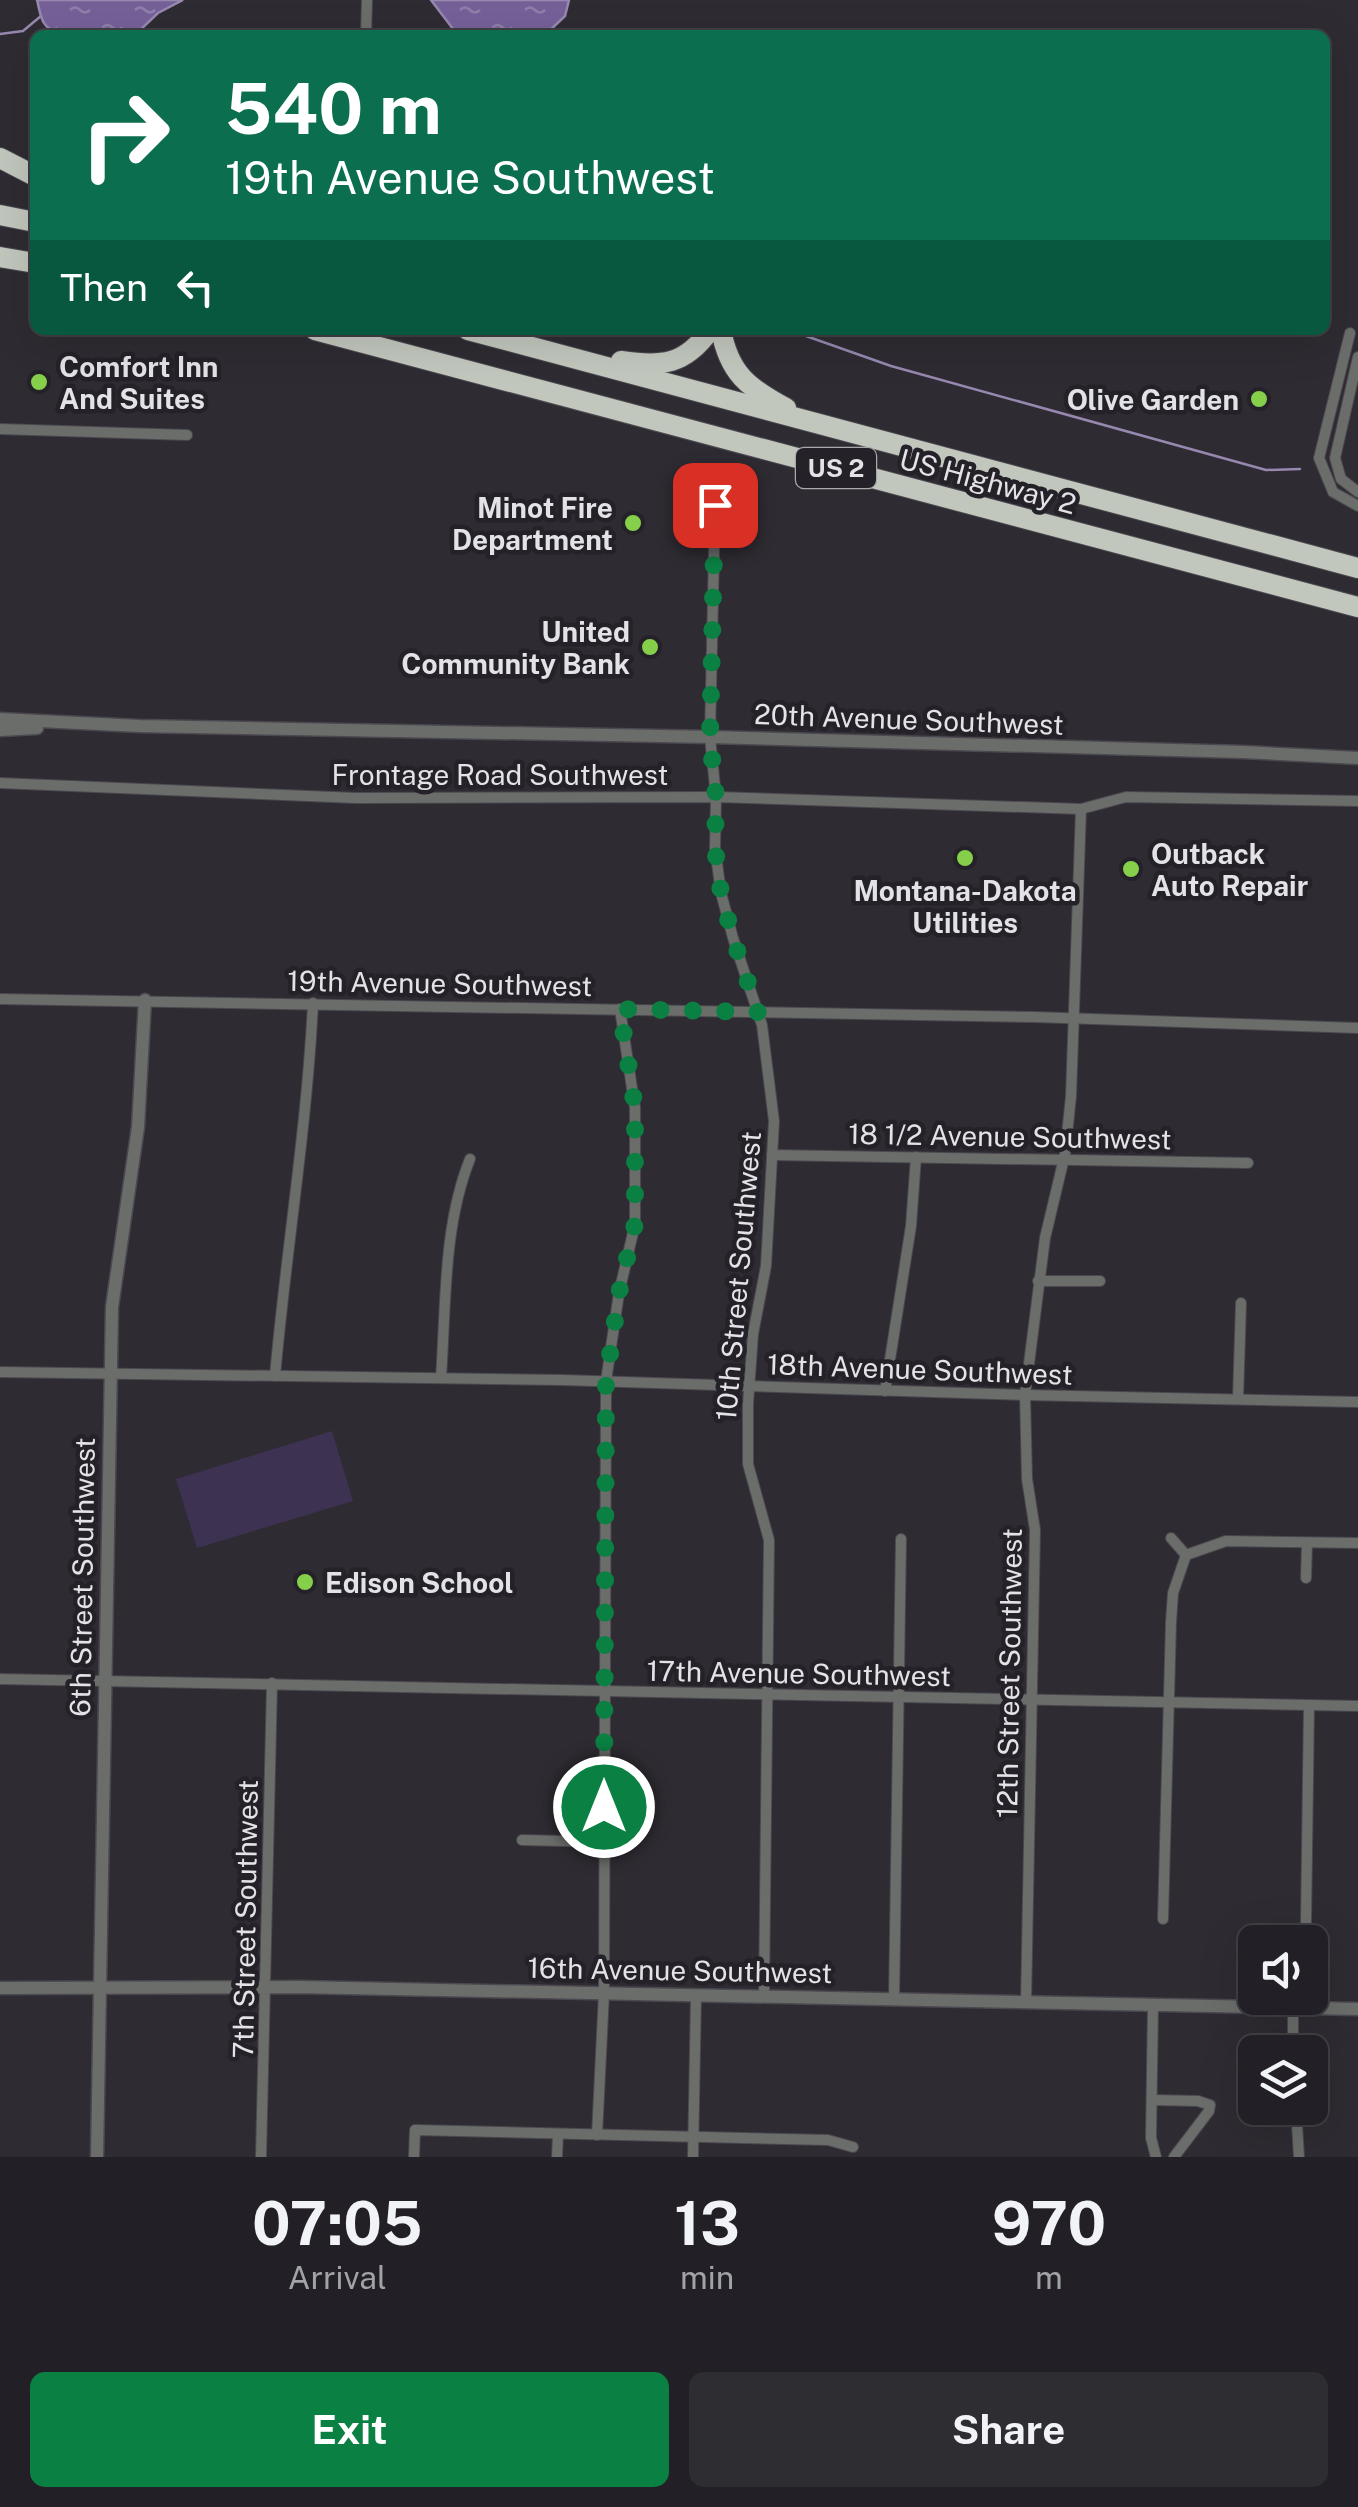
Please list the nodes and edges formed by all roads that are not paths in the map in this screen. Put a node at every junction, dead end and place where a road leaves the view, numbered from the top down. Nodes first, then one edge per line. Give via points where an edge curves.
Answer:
1 (367, 0) edge
2 (366, 30) edge
3 (0, 158) edge
4 (30, 173) edge
5 (0, 215) edge
6 (30, 221) edge
7 (0, 257) edge
8 (30, 262) edge
9 (0, 272) edge
10 (30, 273) edge
11 (1350, 333) dead end
12 (333, 335) edge
13 (487, 335) edge
14 (706, 335) edge
15 (722, 335) edge
16 (540, 349) junction
17 (1358, 356) edge
18 (818, 425) junction
19 (0, 429) edge
20 (187, 434) dead end
21 (1358, 492) edge
22 (715, 505) dead end
23 (1358, 506) edge
24 (1358, 568) edge
25 (1262, 580) junction
26 (1358, 607) edge
27 (1358, 617) edge
28 (0, 719) edge
29 (98, 725) junction
30 (0, 730) edge
31 (710, 738) junction
32 (1358, 758) edge
33 (0, 783) edge
34 (716, 797) junction
35 (1358, 801) edge
36 (1081, 809) junction
37 (0, 999) edge
38 (145, 1000) junction
39 (313, 1003) junction
40 (620, 1009) junction
41 (758, 1012) junction
42 (1074, 1018) junction
43 (1358, 1028) edge
44 (772, 1155) junction
45 (916, 1157) junction
46 (470, 1159) dead end
47 (1064, 1159) junction
48 (1248, 1163) dead end
49 (1038, 1280) junction
50 (1100, 1281) dead end
51 (1241, 1303) dead end
52 (0, 1372) edge
53 (111, 1374) junction
54 (275, 1376) junction
55 (441, 1378) junction
56 (606, 1382) junction
57 (748, 1386) junction
58 (885, 1391) junction
59 (1025, 1395) junction
60 (1238, 1399) junction
61 (1358, 1402) edge
62 (1172, 1538) dead end
63 (902, 1539) dead end
64 (1307, 1542) junction
65 (1358, 1543) edge
66 (1186, 1554) junction
67 (1306, 1578) dead end
68 (0, 1680) edge
69 (104, 1680) junction
70 (272, 1683) junction
71 (605, 1692) junction
72 (766, 1695) junction
73 (900, 1698) junction
74 (1032, 1700) junction
75 (1170, 1703) junction
76 (1309, 1705) junction
77 (1358, 1706) edge
78 (522, 1840) dead end
79 (604, 1842) junction
80 (1163, 1919) dead end
81 (1306, 1924) dead end
82 (266, 1987) junction
83 (0, 1988) edge
84 (100, 1989) junction
85 (604, 1993) junction
86 (696, 1995) junction
87 (764, 1996) junction
88 (894, 2000) junction
89 (1026, 2002) junction
90 (1153, 2006) junction
91 (1238, 2007) edge
92 (1328, 2008) edge
93 (1358, 2008) edge
94 (1153, 2100) junction
95 (1297, 2125) edge
96 (558, 2134) junction
97 (597, 2135) junction
98 (694, 2136) junction
99 (853, 2148) dead end
100 (97, 2157) edge
101 (262, 2157) edge
102 (414, 2157) edge
103 (557, 2157) edge
104 (694, 2157) edge
105 (1156, 2157) edge
106 (1174, 2157) edge
107 (1299, 2157) edge

1 - 2 street
3 - 4 highway
5 - 6 highway
7 - 8 highway
9 - 10 highway
11 - 23 street via 1319,458 1333,492
12 - 25 highway, US Highway 2 / US 2
13 - 16 highway, US Highway 2 / US 2
14 - 16 highway via 696,350 656,364
15 - 18 highway via 738,376
16 - 18 highway, US Highway 2 / US 2
17 - 21 street via 1335,458 1341,478
18 - 24 highway, US Highway 2 / US 2
19 - 20 street
22 - 31 street, 10th Street Southwest
25 - 26 highway, US Highway 2 / US 2
25 - 27 highway
28 - 29 street, 20th Avenue Southwest
29 - 30 street, 20th Avenue Southwest
29 - 31 street, 20th Avenue Southwest
31 - 32 street, 20th Avenue Southwest
31 - 34 street, 10th Street Southwest
33 - 34 street, Frontage Road Southwest via 356,798
34 - 36 street, Frontage Road Southwest
34 - 41 street, 10th Street Southwest via 721,893
35 - 36 street, Frontage Road Southwest via 1126,797
36 - 42 street, 12th Street Southwest
37 - 38 street, 19th Avenue Southwest
38 - 39 street, 19th Avenue Southwest
38 - 53 street, 6th Street Southwest via 138,1126 112,1307
39 - 40 street, 19th Avenue Southwest
39 - 54 street via 310,1090
40 - 41 street, 19th Avenue Southwest
40 - 56 street via 635,1108 635,1224
41 - 42 street, 19th Avenue Southwest
41 - 44 street, 10th Street Southwest via 774,1121
42 - 43 street, 19th Avenue Southwest
42 - 47 street, 12th Street Southwest
44 - 45 street, 18 1/2 Avenue Southwest
44 - 57 street, 10th Street Southwest via 766,1266
45 - 47 street, 18 1/2 Avenue Southwest
45 - 58 street via 912,1226
46 - 55 street via 453,1224
47 - 48 street, 18 1/2 Avenue Southwest
47 - 49 street, 12th Street Southwest
49 - 50 street
49 - 59 street, 12th Street Southwest
51 - 60 street
52 - 53 street, 18th Avenue Southwest
53 - 54 street, 18th Avenue Southwest
53 - 69 street, 6th Street Southwest
54 - 55 street, 18th Avenue Southwest
55 - 56 street, 18th Avenue Southwest
56 - 57 street, 18th Avenue Southwest
56 - 71 street
57 - 58 street, 18th Avenue Southwest
57 - 72 street, 10th Street Southwest via 748,1464 769,1540
58 - 59 street, 18th Avenue Southwest
59 - 60 street, 18th Avenue Southwest
59 - 74 street, 12th Street Southwest via 1035,1530
60 - 61 street, 18th Avenue Southwest
62 - 66 street
63 - 73 street
64 - 65 street
64 - 66 street via 1226,1540
64 - 67 street
66 - 75 street via 1173,1593
68 - 69 street, 17th Avenue Southwest
69 - 70 street, 17th Avenue Southwest
69 - 84 street, 6th Street Southwest
70 - 71 street, 17th Avenue Southwest
70 - 82 street, 7th Street Southwest
71 - 72 street, 17th Avenue Southwest
71 - 79 street
72 - 73 street, 17th Avenue Southwest
72 - 87 street, 10th Street Southwest
73 - 74 street, 17th Avenue Southwest
73 - 88 street
74 - 75 street, 17th Avenue Southwest
74 - 89 street, 12th Street Southwest
75 - 76 street, 17th Avenue Southwest
75 - 80 street
76 - 77 street, 17th Avenue Southwest
76 - 81 street
78 - 79 street
79 - 85 street
82 - 84 street, 16th Avenue Southwest
82 - 85 street, 16th Avenue Southwest
82 - 101 street, 7th Street Southwest
83 - 84 street, 16th Avenue Southwest
84 - 100 street, 6th Street Southwest
85 - 86 street, 16th Avenue Southwest
85 - 97 street
86 - 87 street, 16th Avenue Southwest
86 - 98 street
87 - 88 street, 16th Avenue Southwest
88 - 89 street, 16th Avenue Southwest
89 - 90 street, 16th Avenue Southwest
90 - 91 street, 16th Avenue Southwest
90 - 94 street
92 - 93 street, 16th Avenue Southwest
94 - 105 street
94 - 106 street via 1210,2104
95 - 107 street
96 - 97 street
96 - 102 street via 415,2130
96 - 103 street
97 - 98 street
98 - 99 street via 828,2140
98 - 104 street

